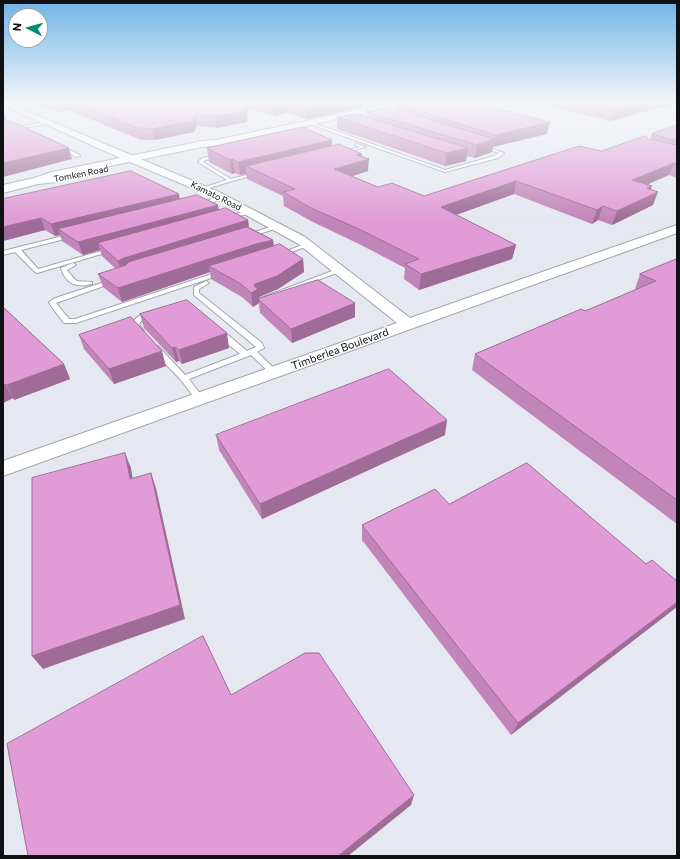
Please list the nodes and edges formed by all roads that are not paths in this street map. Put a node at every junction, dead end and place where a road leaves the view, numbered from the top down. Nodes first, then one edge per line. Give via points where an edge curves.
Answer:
1 (93, 141) edge
2 (225, 141) edge
3 (352, 141) edge
4 (358, 141) edge
5 (474, 144) edge
6 (59, 146) edge
7 (226, 154) edge
8 (333, 154) edge
9 (78, 156) dead end
10 (135, 160) junction
11 (471, 160) edge
12 (478, 162) junction
13 (265, 171) edge
14 (230, 180) junction
15 (3, 189) edge
16 (204, 189) junction
17 (222, 198) junction
18 (191, 206) edge
19 (248, 212) junction
20 (218, 220) edge
21 (276, 227) junction
22 (677, 229) edge
23 (77, 234) edge
24 (240, 238) edge
25 (308, 245) junction
26 (16, 249) junction
27 (3, 253) edge
28 (273, 257) edge
29 (340, 270) junction
30 (260, 299) edge
31 (157, 311) edge
32 (408, 324) junction
33 (215, 329) edge
34 (249, 353) junction
35 (274, 372) junction
36 (184, 378) junction
37 (200, 399) junction
38 (3, 469) edge

1 - 10 street, Kamato Road
2 - 10 main road, Tomken Road via 209,147
3 - 8 lane via 364,146
4 - 12 lane via 445,171
5 - 12 lane via 502,153
6 - 9 lane
7 - 14 lane via 200,162
10 - 15 main road, Tomken Road via 59,180 38,181
10 - 16 street, Kamato Road
11 - 12 lane
13 - 14 lane
14 - 16 lane
16 - 17 street, Kamato Road
17 - 18 lane
17 - 19 street, Kamato Road
19 - 20 lane
19 - 21 street, Kamato Road
21 - 24 lane
21 - 25 street, Kamato Road
22 - 32 street, Timberlea Boulevard
23 - 26 lane
25 - 28 lane
25 - 29 street, Kamato Road
26 - 27 lane
26 - 34 lane via 37,271 120,249 68,266 64,270 79,285 118,277 52,302 67,321 76,321 230,272 199,285 195,291 259,345 260,348
29 - 30 lane
29 - 32 street, Kamato Road
31 - 36 lane via 138,318 134,325
32 - 35 street, Timberlea Boulevard
33 - 34 lane
34 - 35 lane
34 - 36 lane
35 - 37 street, Timberlea Boulevard
36 - 37 lane
37 - 38 street, Timberlea Boulevard

